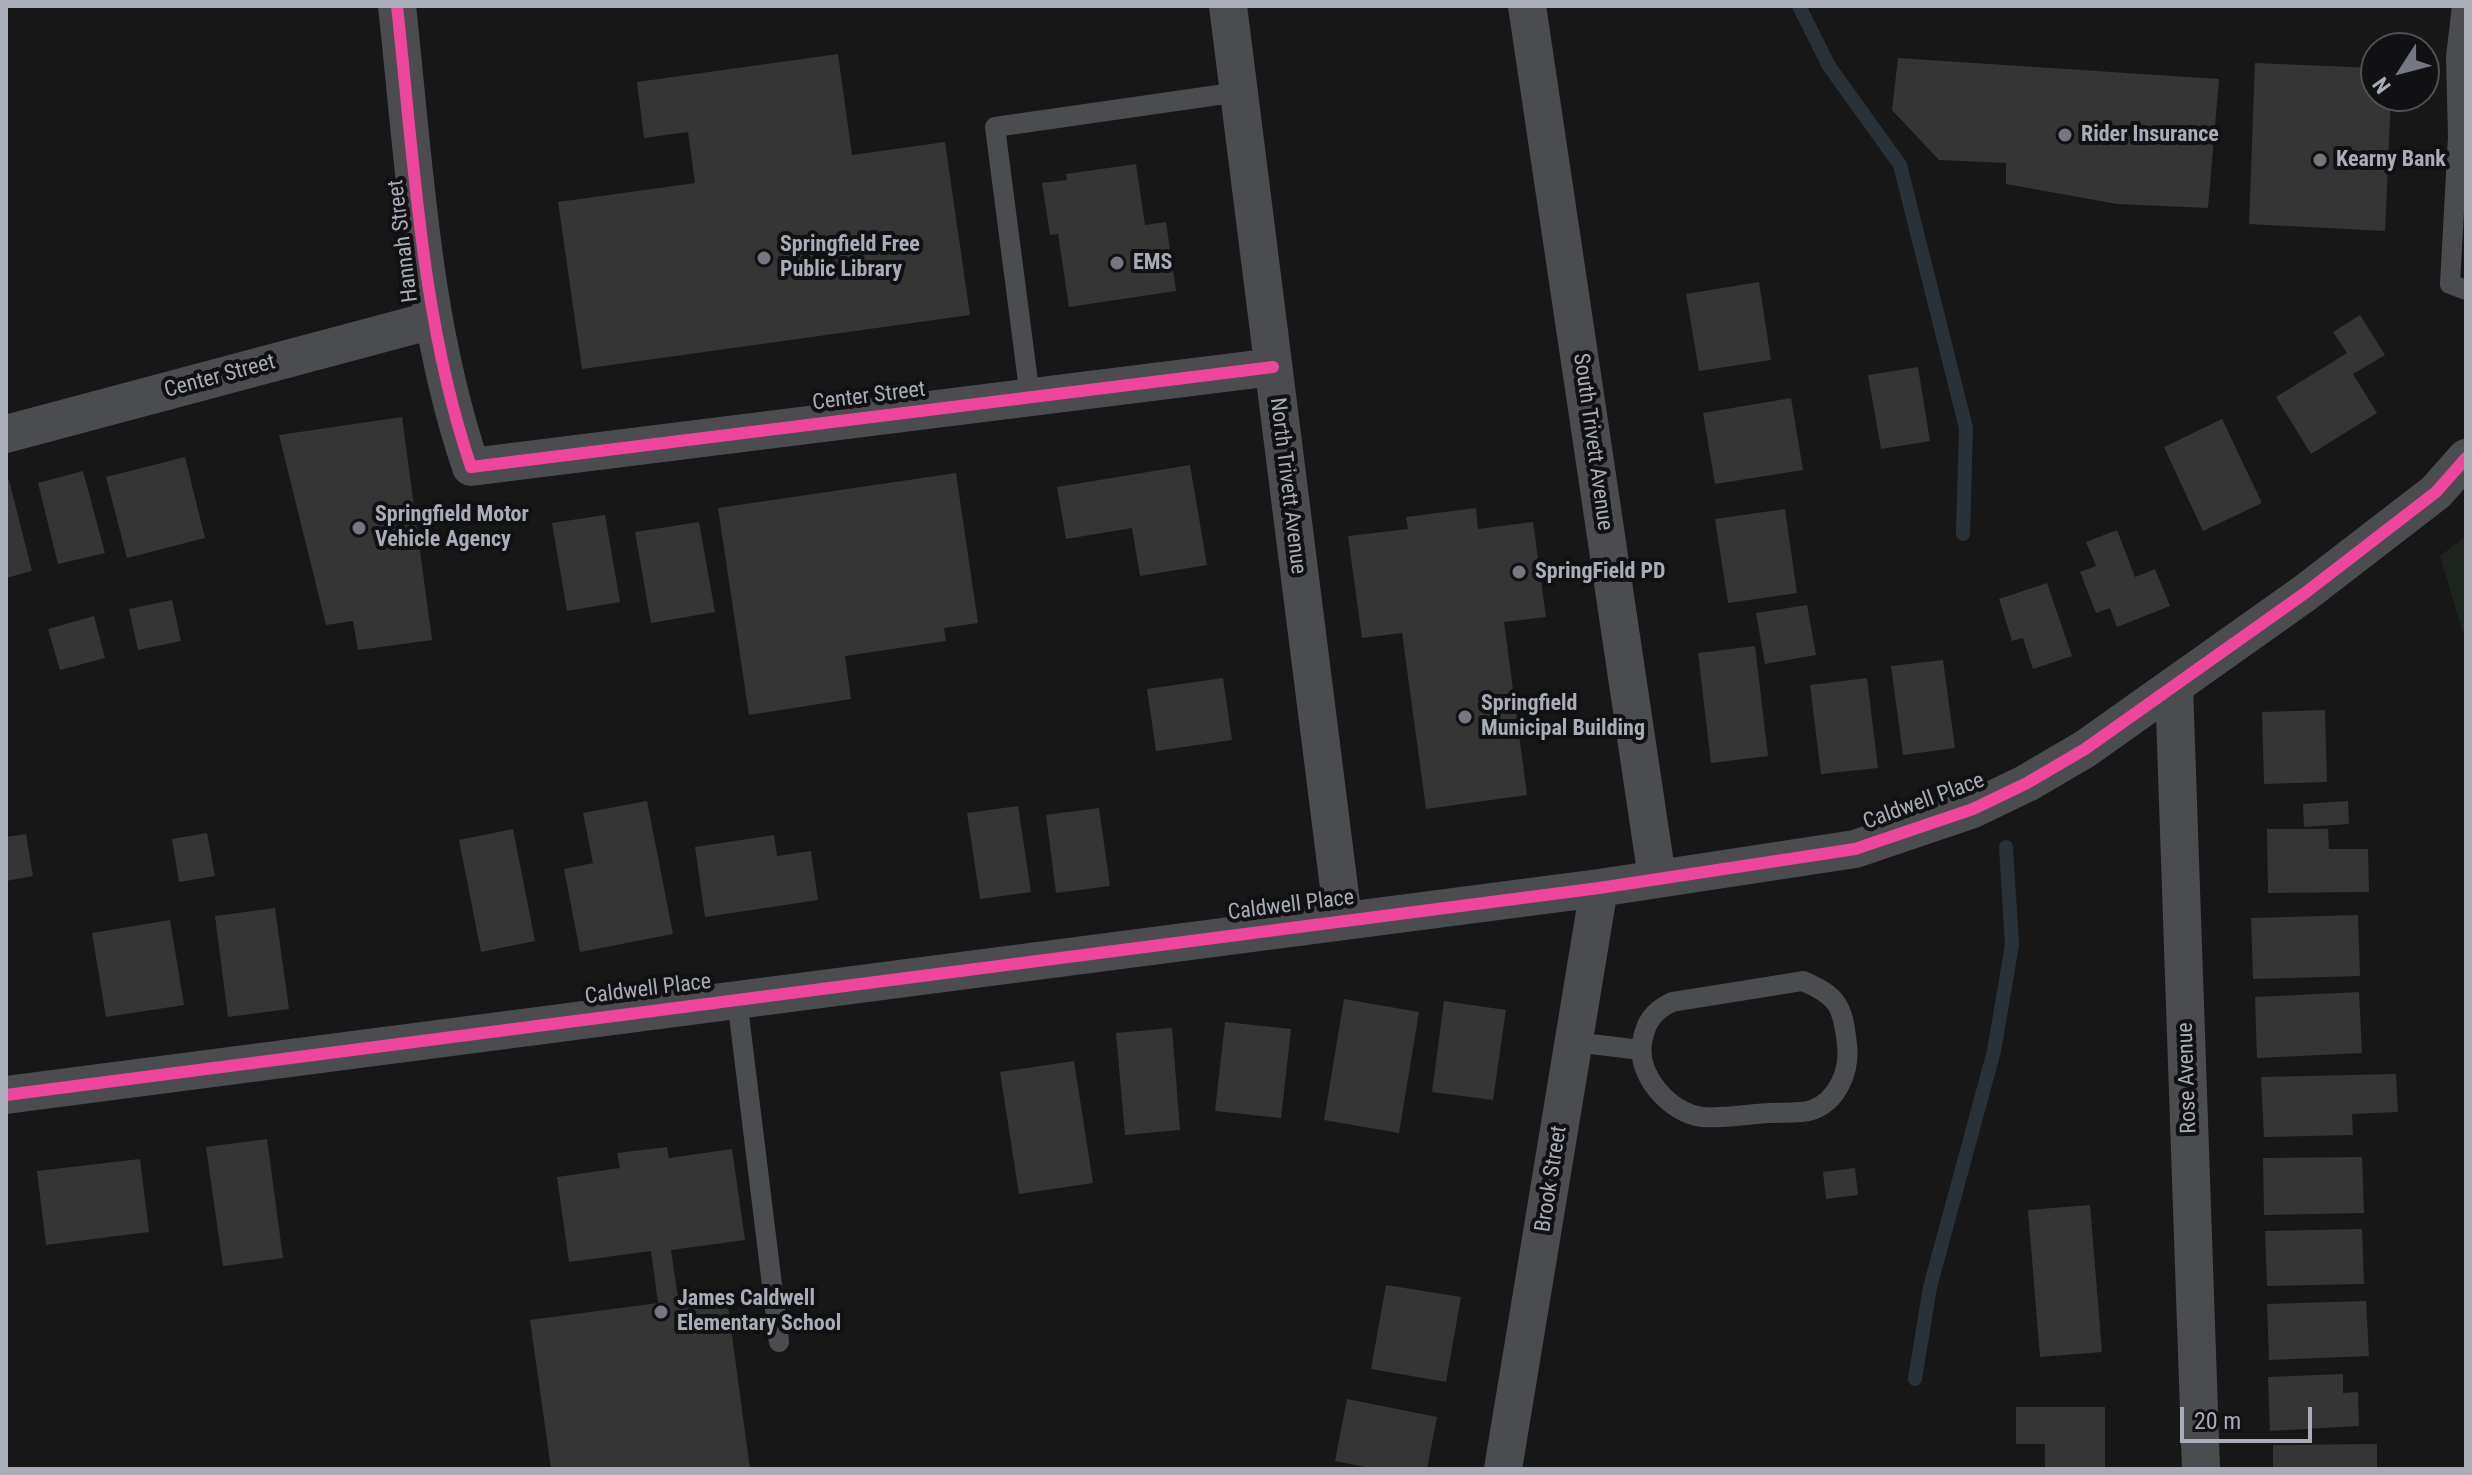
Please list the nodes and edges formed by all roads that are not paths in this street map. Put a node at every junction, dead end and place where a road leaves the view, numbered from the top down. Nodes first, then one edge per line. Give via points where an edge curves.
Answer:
1 (397, 6) edge
2 (1228, 6) edge
3 (1527, 6) edge
4 (2462, 6) edge
5 (1239, 92) junction
6 (2462, 137) edge
7 (2466, 290) edge
8 (433, 320) junction
9 (1273, 367) junction
10 (1030, 397) junction
11 (6, 434) edge
12 (2466, 458) edge
13 (471, 467) joint
14 (2174, 686) junction
15 (1657, 878) junction
16 (1599, 888) junction
17 (1343, 919) junction
18 (737, 999) junction
19 (1574, 1042) junction
20 (1641, 1050) junction
21 (6, 1095) edge
22 (779, 1342) dead end
23 (1503, 1469) edge
24 (2201, 1469) edge

1 - 8 street, Hannah Street
2 - 5 street, North Trivett Avenue
3 - 15 street, South Trivett Avenue
4 - 6 lane via 2456,57
5 - 9 street, North Trivett Avenue
5 - 10 lane via 995,127
6 - 7 lane via 2450,284
8 - 11 street, Center Street
8 - 13 street, Hannah Street via 448,401
9 - 10 street, Center Street
9 - 17 street, North Trivett Avenue
10 - 13 street, Center Street
12 - 14 street, Caldwell Place via 2436,492
14 - 15 street, Caldwell Place via 2085,749 1973,809 1855,849
14 - 24 street, Rose Avenue
15 - 16 street, Caldwell Place
16 - 17 street, Caldwell Place
16 - 19 street, Brook Street
17 - 18 street, Caldwell Place
18 - 21 street, Caldwell Place
18 - 22 lane
19 - 20 lane
19 - 23 street, Brook Street
20 - 20 lane via 1656,1089 1675,1106 1700,1117 1813,1110 1845,1075 1848,1053 1839,1008 1830,993 1803,981 1672,1002 1658,1008 1645,1026

